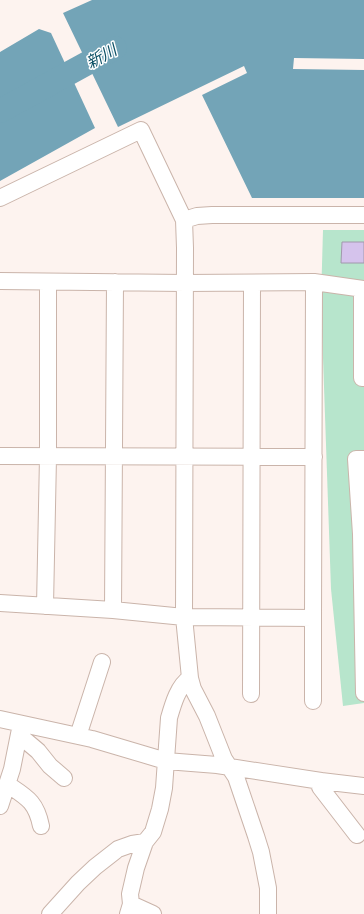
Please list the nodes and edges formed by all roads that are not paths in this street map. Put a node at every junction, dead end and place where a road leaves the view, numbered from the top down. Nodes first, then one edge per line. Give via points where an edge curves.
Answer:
1 (0, 198) edge
2 (364, 215) edge
3 (184, 220) junction
4 (0, 281) edge
5 (48, 282) junction
6 (115, 282) junction
7 (314, 282) junction
8 (185, 283) junction
9 (252, 283) junction
10 (363, 289) edge
11 (364, 378) edge
12 (0, 456) edge
13 (48, 457) junction
14 (114, 457) junction
15 (314, 457) junction
16 (185, 458) junction
17 (251, 458) junction
18 (364, 459) edge
19 (363, 534) edge
20 (0, 603) edge
21 (45, 606) junction
22 (113, 610) junction
23 (363, 614) edge
24 (184, 617) junction
25 (251, 617) junction
26 (313, 618) junction
27 (102, 662) dead end
28 (190, 678) junction
29 (364, 693) edge
30 (251, 694) dead end
31 (313, 700) dead end
32 (0, 718) edge
33 (20, 730) junction
34 (78, 736) junction
35 (166, 760) junction
36 (231, 768) junction
37 (64, 778) dead end
38 (321, 781) junction
39 (7, 784) junction
40 (364, 786) edge
41 (0, 806) edge
42 (41, 826) dead end
43 (357, 835) dead end
44 (145, 842) junction
45 (130, 909) edge
46 (50, 914) edge
47 (153, 914) edge
48 (268, 914) edge

1 - 3 street via 141,130
2 - 3 street via 212,215
3 - 8 street
4 - 5 street
5 - 6 street
5 - 13 street
6 - 8 street
6 - 14 street
7 - 9 street
7 - 10 street
7 - 15 street
8 - 9 street
8 - 16 street
9 - 17 street
10 - 11 street
12 - 13 street
13 - 14 street
13 - 21 street
14 - 16 street
14 - 22 street
15 - 17 street
15 - 26 street
16 - 17 street
16 - 24 street
17 - 25 street
18 - 19 street via 356,459
19 - 23 street
20 - 21 street
21 - 22 street
22 - 24 street
23 - 29 street
24 - 25 street
24 - 28 street
25 - 26 street
25 - 30 street
26 - 31 street
27 - 34 street
28 - 35 street via 181,686 171,710
28 - 36 street via 224,759
32 - 33 street
33 - 34 street
33 - 37 street via 50,766
33 - 39 street
34 - 35 street
35 - 36 street
35 - 44 street via 160,809 153,832
36 - 38 street
36 - 48 street via 261,852 268,888
38 - 40 street
38 - 43 street via 320,787
39 - 41 street
39 - 42 street via 30,800 39,815
44 - 45 street via 130,894
44 - 46 street via 118,849 78,883
45 - 47 street

